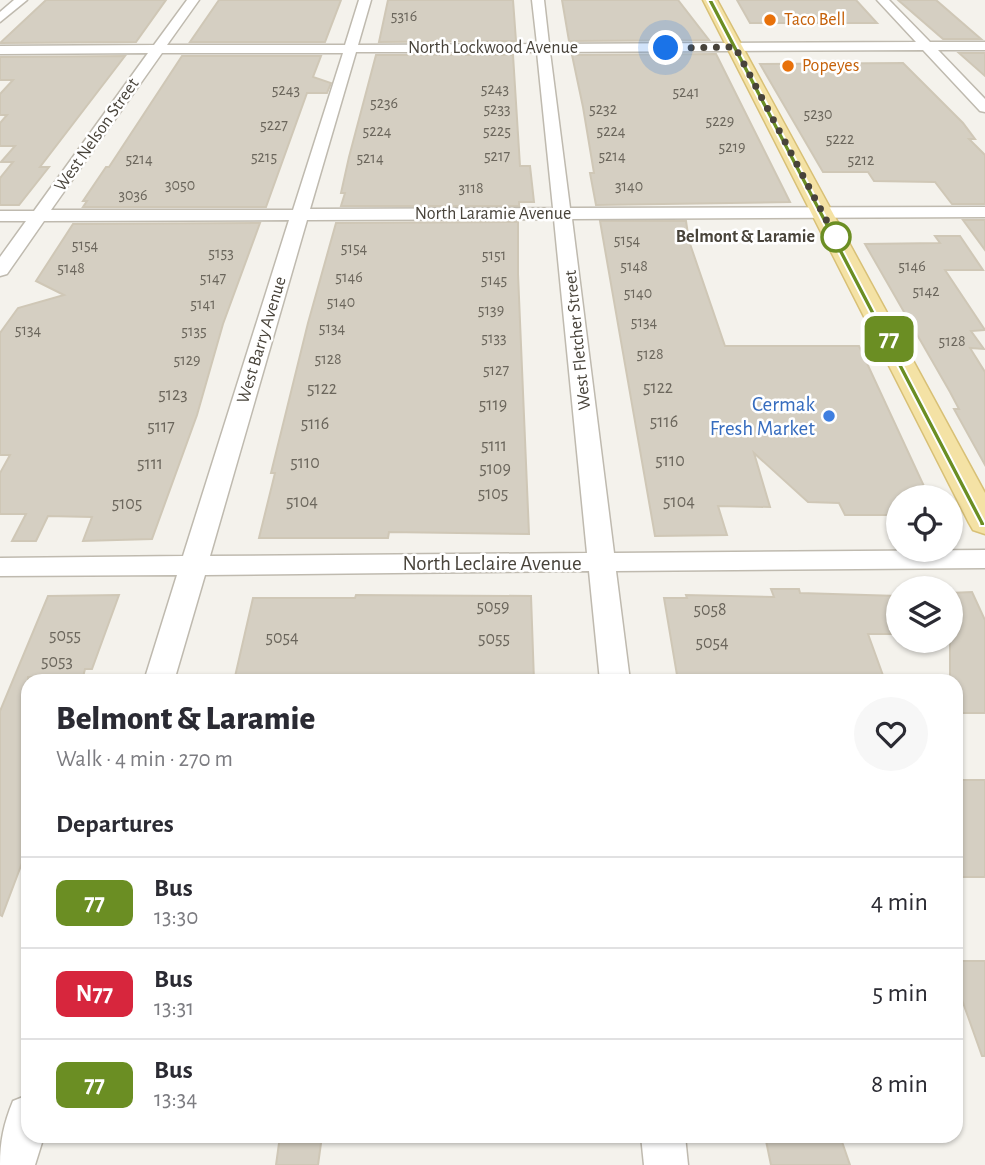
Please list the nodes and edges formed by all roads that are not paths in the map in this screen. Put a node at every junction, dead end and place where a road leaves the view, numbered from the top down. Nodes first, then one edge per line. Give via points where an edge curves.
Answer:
1 (21, 0) edge
2 (193, 0) edge
3 (365, 0) edge
4 (538, 0) edge
5 (710, 0) edge
6 (883, 0) edge
7 (0, 18) edge
8 (985, 46) edge
9 (735, 47) junction
10 (927, 47) junction
11 (542, 48) junction
12 (350, 49) junction
13 (0, 50) edge
14 (158, 50) junction
15 (985, 108) edge
16 (985, 212) edge
17 (823, 213) junction
18 (564, 214) junction
19 (300, 215) junction
20 (0, 216) edge
21 (39, 216) junction
22 (0, 270) edge
23 (985, 523) edge
24 (985, 559) edge
25 (601, 562) junction
26 (194, 565) junction
27 (0, 567) edge
28 (161, 674) edge
29 (614, 674) edge
30 (21, 1139) edge
31 (664, 1143) edge
32 (13, 1165) edge
33 (666, 1165) edge

1 - 7 street
2 - 14 street, West Nelson Street
3 - 12 street, West Barry Avenue
4 - 11 street, West Fletcher Street
5 - 9 main road
6 - 10 street
8 - 10 street, North Lockwood Avenue
9 - 10 street, North Lockwood Avenue
9 - 11 street, North Lockwood Avenue
9 - 17 main road
10 - 15 street
11 - 12 street, North Lockwood Avenue
11 - 18 street, West Fletcher Street
12 - 14 street, North Lockwood Avenue
12 - 19 street, West Barry Avenue
13 - 14 street, North Lockwood Avenue
14 - 21 street, West Nelson Street
16 - 17 street, North Laramie Avenue
17 - 18 street, North Laramie Avenue
17 - 23 main road
18 - 19 street, North Laramie Avenue
18 - 25 street, West Fletcher Street
19 - 21 street, North Laramie Avenue
19 - 26 street, West Barry Avenue
20 - 21 street, North Laramie Avenue
21 - 22 street, West Nelson Street
24 - 25 street, North Leclaire Avenue
25 - 26 street, North Leclaire Avenue
25 - 29 street, West Fletcher Street
26 - 27 street, North Leclaire Avenue
26 - 28 street, West Barry Avenue
30 - 32 street
31 - 33 street

